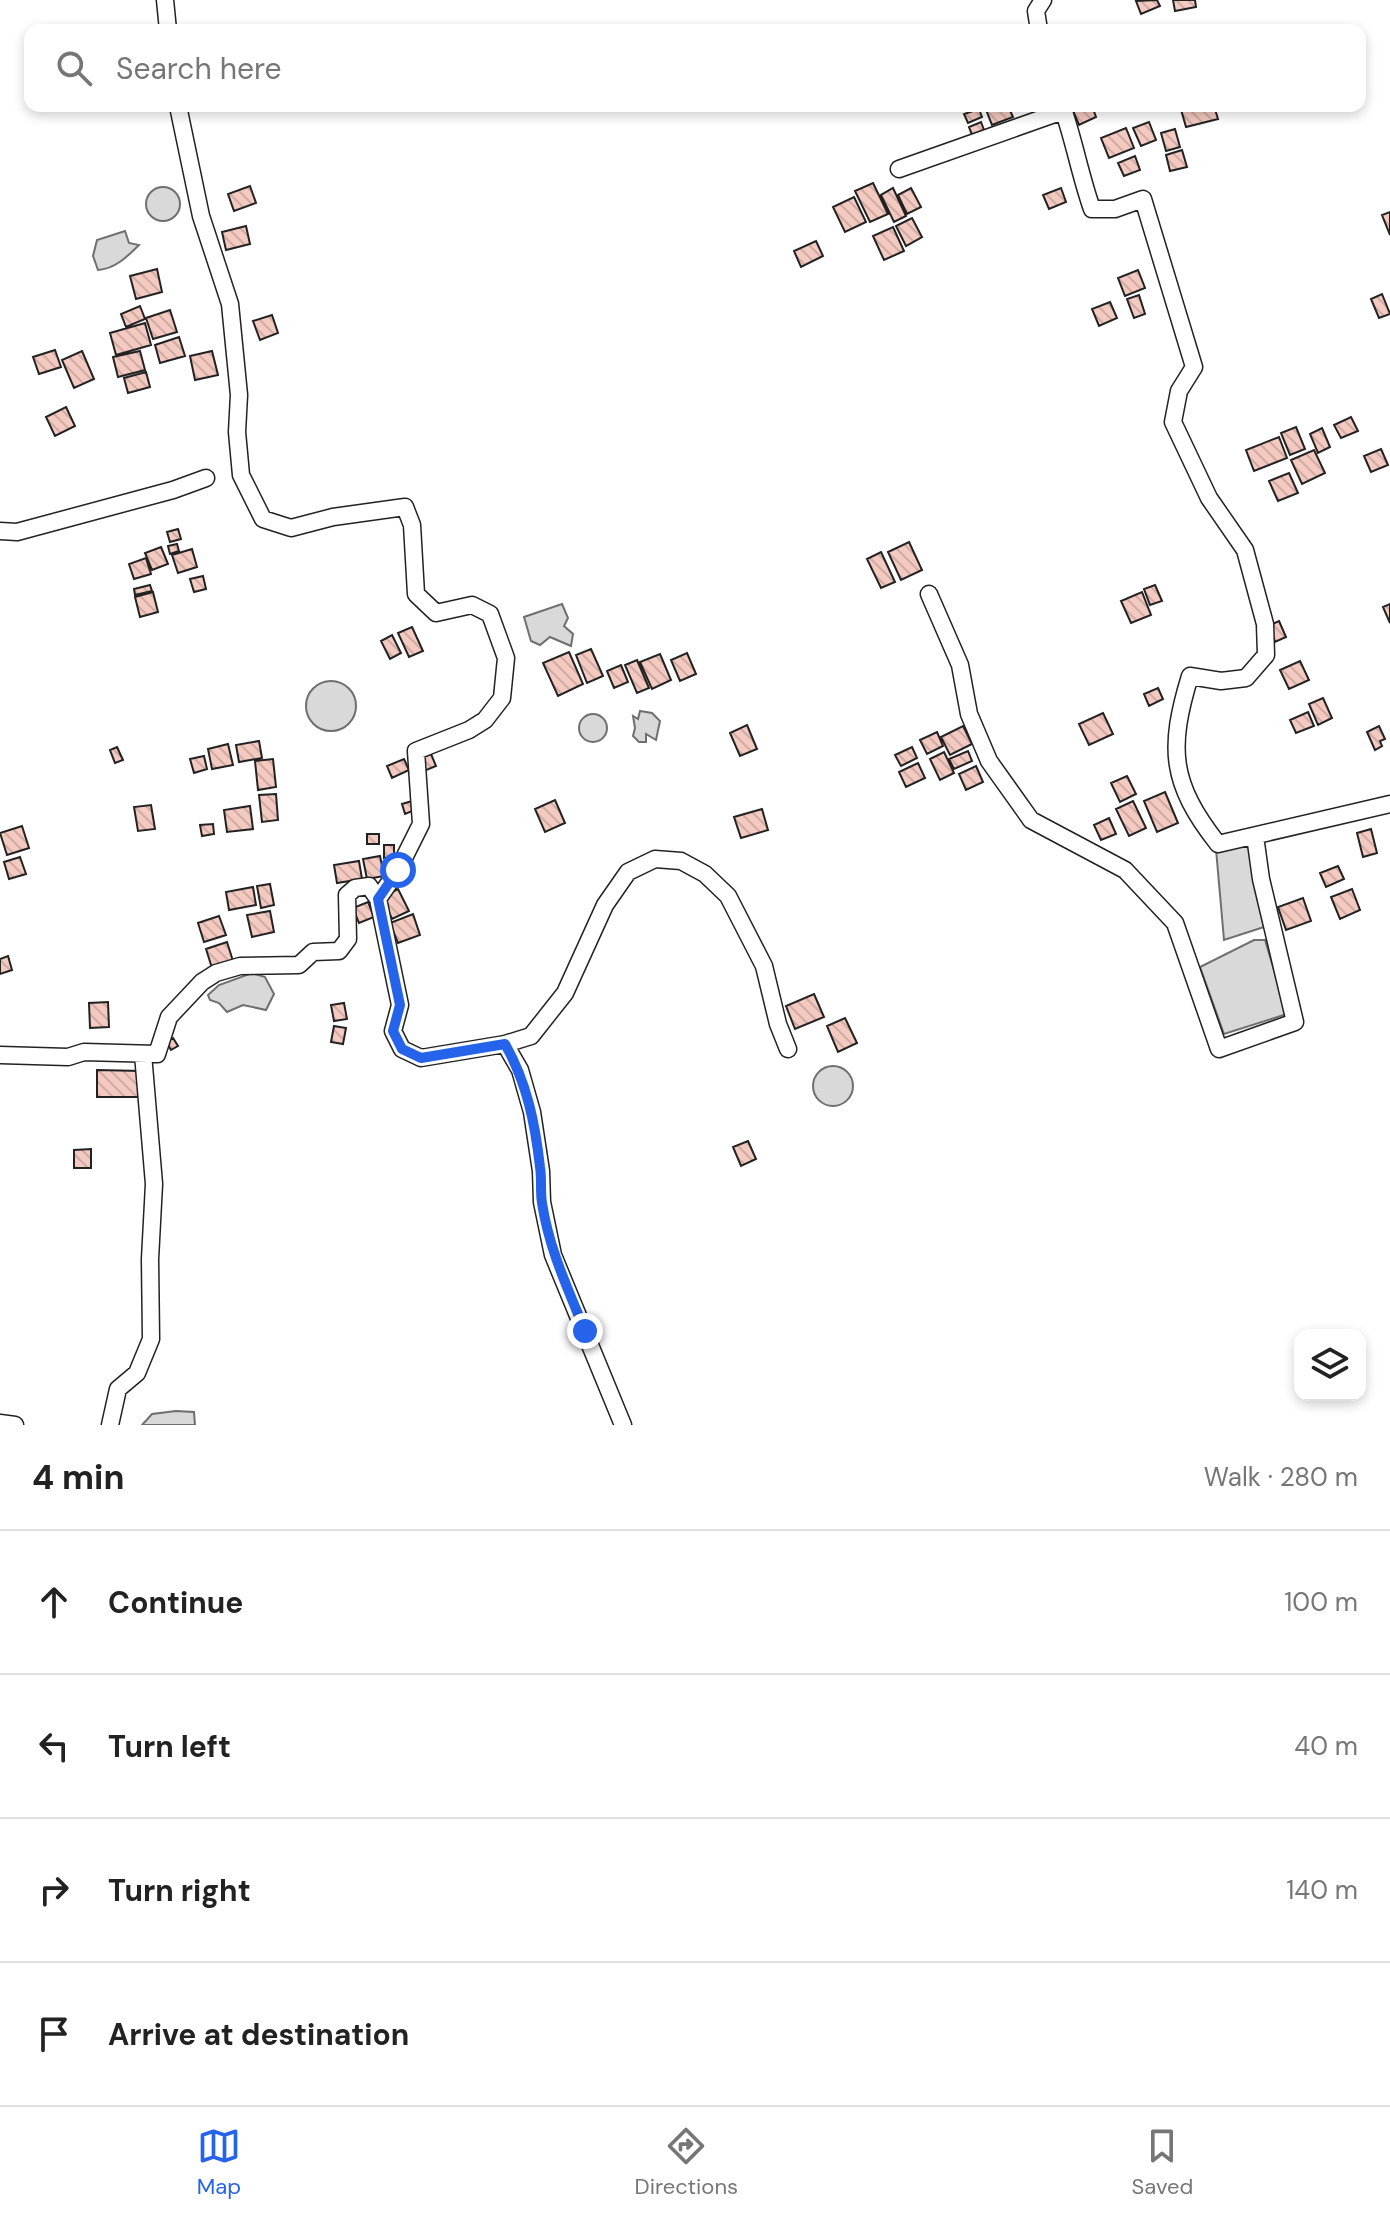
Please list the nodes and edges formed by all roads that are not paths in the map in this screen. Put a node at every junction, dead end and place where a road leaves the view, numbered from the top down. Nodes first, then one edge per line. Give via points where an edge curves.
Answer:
1 (165, 0) edge
2 (1043, 0) edge
3 (167, 24) edge
4 (1038, 24) edge
5 (179, 112) edge
6 (1051, 112) edge
7 (1064, 112) edge
8 (899, 169) dead end
9 (206, 478) dead end
10 (0, 531) edge
11 (929, 594) dead end
12 (1390, 804) edge
13 (1255, 836) junction
14 (378, 899) junction
15 (505, 1044) junction
16 (788, 1049) dead end
17 (143, 1054) junction
18 (0, 1055) edge
19 (0, 1423) edge
20 (15, 1425) edge
21 (110, 1425) edge
22 (623, 1425) edge

1 - 3 street
2 - 4 street via 1036,11
5 - 14 street via 201,216 230,304 241,475 263,519 291,528 405,507 412,525 416,594 436,613 472,605 490,614 506,658 502,698 485,720 416,751 421,824
6 - 8 street
7 - 13 street via 1092,209 1115,209 1143,199 1194,367 1179,391 1173,422 1209,498 1245,550 1253,574 1266,655 1246,678 1190,676 1178,716 1176,756 1186,796 1218,844
9 - 10 street via 17,532
11 - 13 street via 960,665 969,714 989,761 1031,820 1125,870 1175,923 1219,1049 1295,1022
12 - 13 street
14 - 15 street via 400,1005 393,1031 402,1049 421,1058
14 - 17 street via 369,886 347,895 348,939 339,951 313,952 299,965 240,966 202,982 169,1017 157,1054
15 - 16 street via 531,1036 565,993 605,905 628,872 655,859 681,861 728,896 764,966
15 - 22 street via 520,1070 532,1112 553,1255
17 - 18 street
17 - 21 street via 154,1184 151,1339 137,1373 118,1389
19 - 20 street

